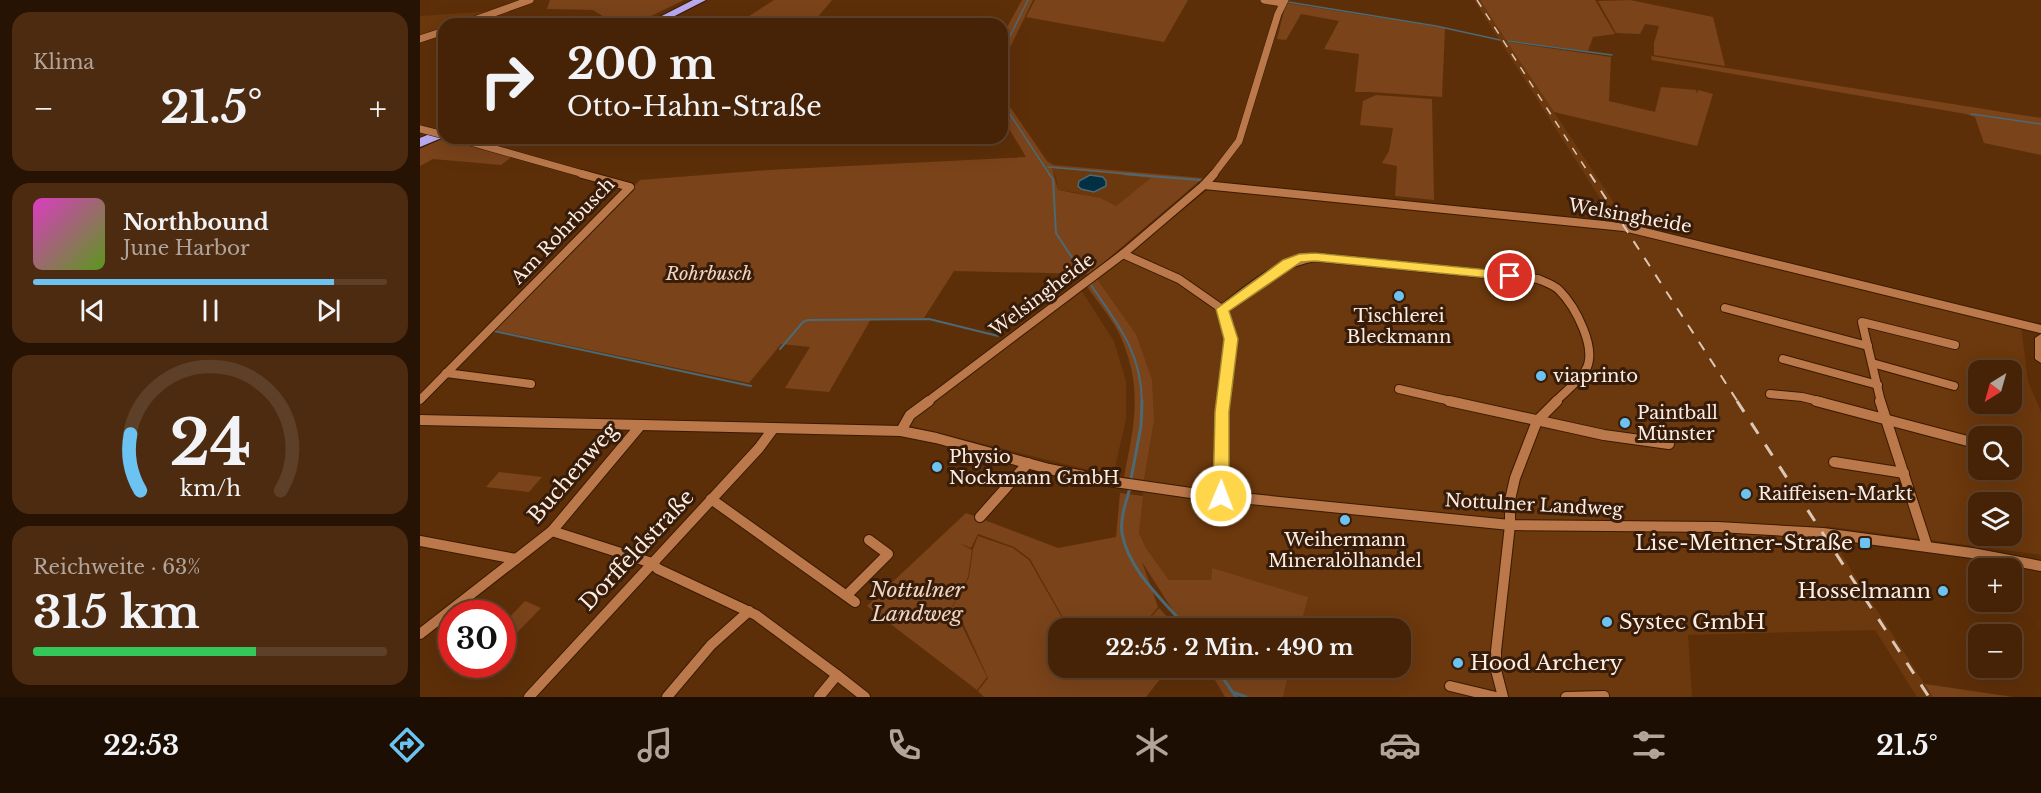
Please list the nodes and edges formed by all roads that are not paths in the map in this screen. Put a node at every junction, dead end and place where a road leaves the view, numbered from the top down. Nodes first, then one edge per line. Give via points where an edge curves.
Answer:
1 (530, 0) edge
2 (701, 0) edge
3 (713, 0) edge
4 (1264, 0) edge
5 (1284, 2) edge
6 (480, 18) edge
7 (664, 18) edge
8 (676, 18) edge
9 (438, 33) edge
10 (420, 39) edge
11 (438, 126) edge
12 (420, 129) edge
13 (438, 133) edge
14 (420, 135) edge
15 (438, 137) edge
16 (478, 144) edge
17 (420, 145) edge
18 (1204, 185) junction
19 (1123, 254) junction
20 (1725, 308) dead end
21 (1222, 309) junction
22 (2041, 329) edge
23 (2041, 338) edge
24 (1955, 345) dead end
25 (1868, 346) junction
26 (1783, 359) dead end
27 (2041, 359) edge
28 (1872, 363) junction
29 (446, 373) junction
30 (531, 384) dead end
31 (1878, 385) junction
32 (1954, 386) dead end
33 (1399, 389) dead end
34 (1770, 394) dead end
35 (420, 400) edge
36 (1884, 417) junction
37 (420, 420) edge
38 (1537, 421) junction
39 (640, 426) junction
40 (773, 429) junction
41 (901, 431) junction
42 (1968, 441) edge
43 (1669, 444) dead end
44 (1834, 462) dead end
45 (1028, 463) junction
46 (1904, 473) junction
47 (1221, 496) junction
48 (711, 499) junction
49 (980, 518) dead end
50 (1510, 525) junction
51 (552, 531) junction
52 (869, 540) dead end
53 (420, 541) edge
54 (1927, 546) junction
55 (516, 559) junction
56 (652, 563) junction
57 (2041, 566) edge
58 (749, 611) junction
59 (420, 634) edge
60 (837, 675) junction
61 (1450, 686) dead end
62 (1604, 696) edge
63 (529, 697) edge
64 (667, 697) edge
65 (819, 697) edge
66 (865, 697) edge
67 (1496, 697) edge
68 (1503, 697) edge
69 (1566, 697) edge

1 - 6 street
2 - 7 highway
3 - 8 highway
4 - 5 street
5 - 18 street, Welsingheide via 1239,141
9 - 10 street
11 - 14 highway
12 - 13 street, bridge
15 - 17 highway
16 - 29 street, Am Rohrbusch via 630,187
18 - 19 street, Welsingheide
18 - 22 street, Welsingheide via 1624,227
19 - 21 street via 1179,279
19 - 41 street, Welsingheide via 910,415
20 - 25 street
21 - 38 street via 1299,258 1538,279 1557,288 1567,300 1589,342 1590,358 1585,371
21 - 47 street via 1231,339 1222,412
23 - 27 main road
24 - 25 street via 1862,322
25 - 28 street
26 - 31 street
28 - 31 street
28 - 32 street
29 - 30 street
29 - 35 street, Am Rohrbusch
31 - 36 street
33 - 38 street
34 - 36 street via 1802,397
36 - 42 street
36 - 46 street
37 - 39 street, Nottulner Landweg
38 - 43 street
38 - 50 street via 1515,478
39 - 40 street, Nottulner Landweg
39 - 51 street, Buchenweg
40 - 41 street, Nottulner Landweg
40 - 48 street, Dorffeldstraße
41 - 45 street, Nottulner Landweg
44 - 46 street
45 - 47 street, Nottulner Landweg via 1122,484
45 - 49 street
46 - 54 street
47 - 50 street, Nottulner Landweg
48 - 52 street via 851,598 888,554
48 - 56 street, Dorffeldstraße
50 - 54 street, Nottulner Landweg via 1774,529
50 - 68 street via 1496,651
51 - 55 street, Buchenweg
51 - 56 street
53 - 55 street
54 - 57 street, Nottulner Landweg
55 - 59 street, Buchenweg
56 - 58 street
56 - 63 street, Dorffeldstraße
58 - 60 street
58 - 64 street via 711,645
60 - 65 street
60 - 66 street
61 - 67 street
62 - 69 street

